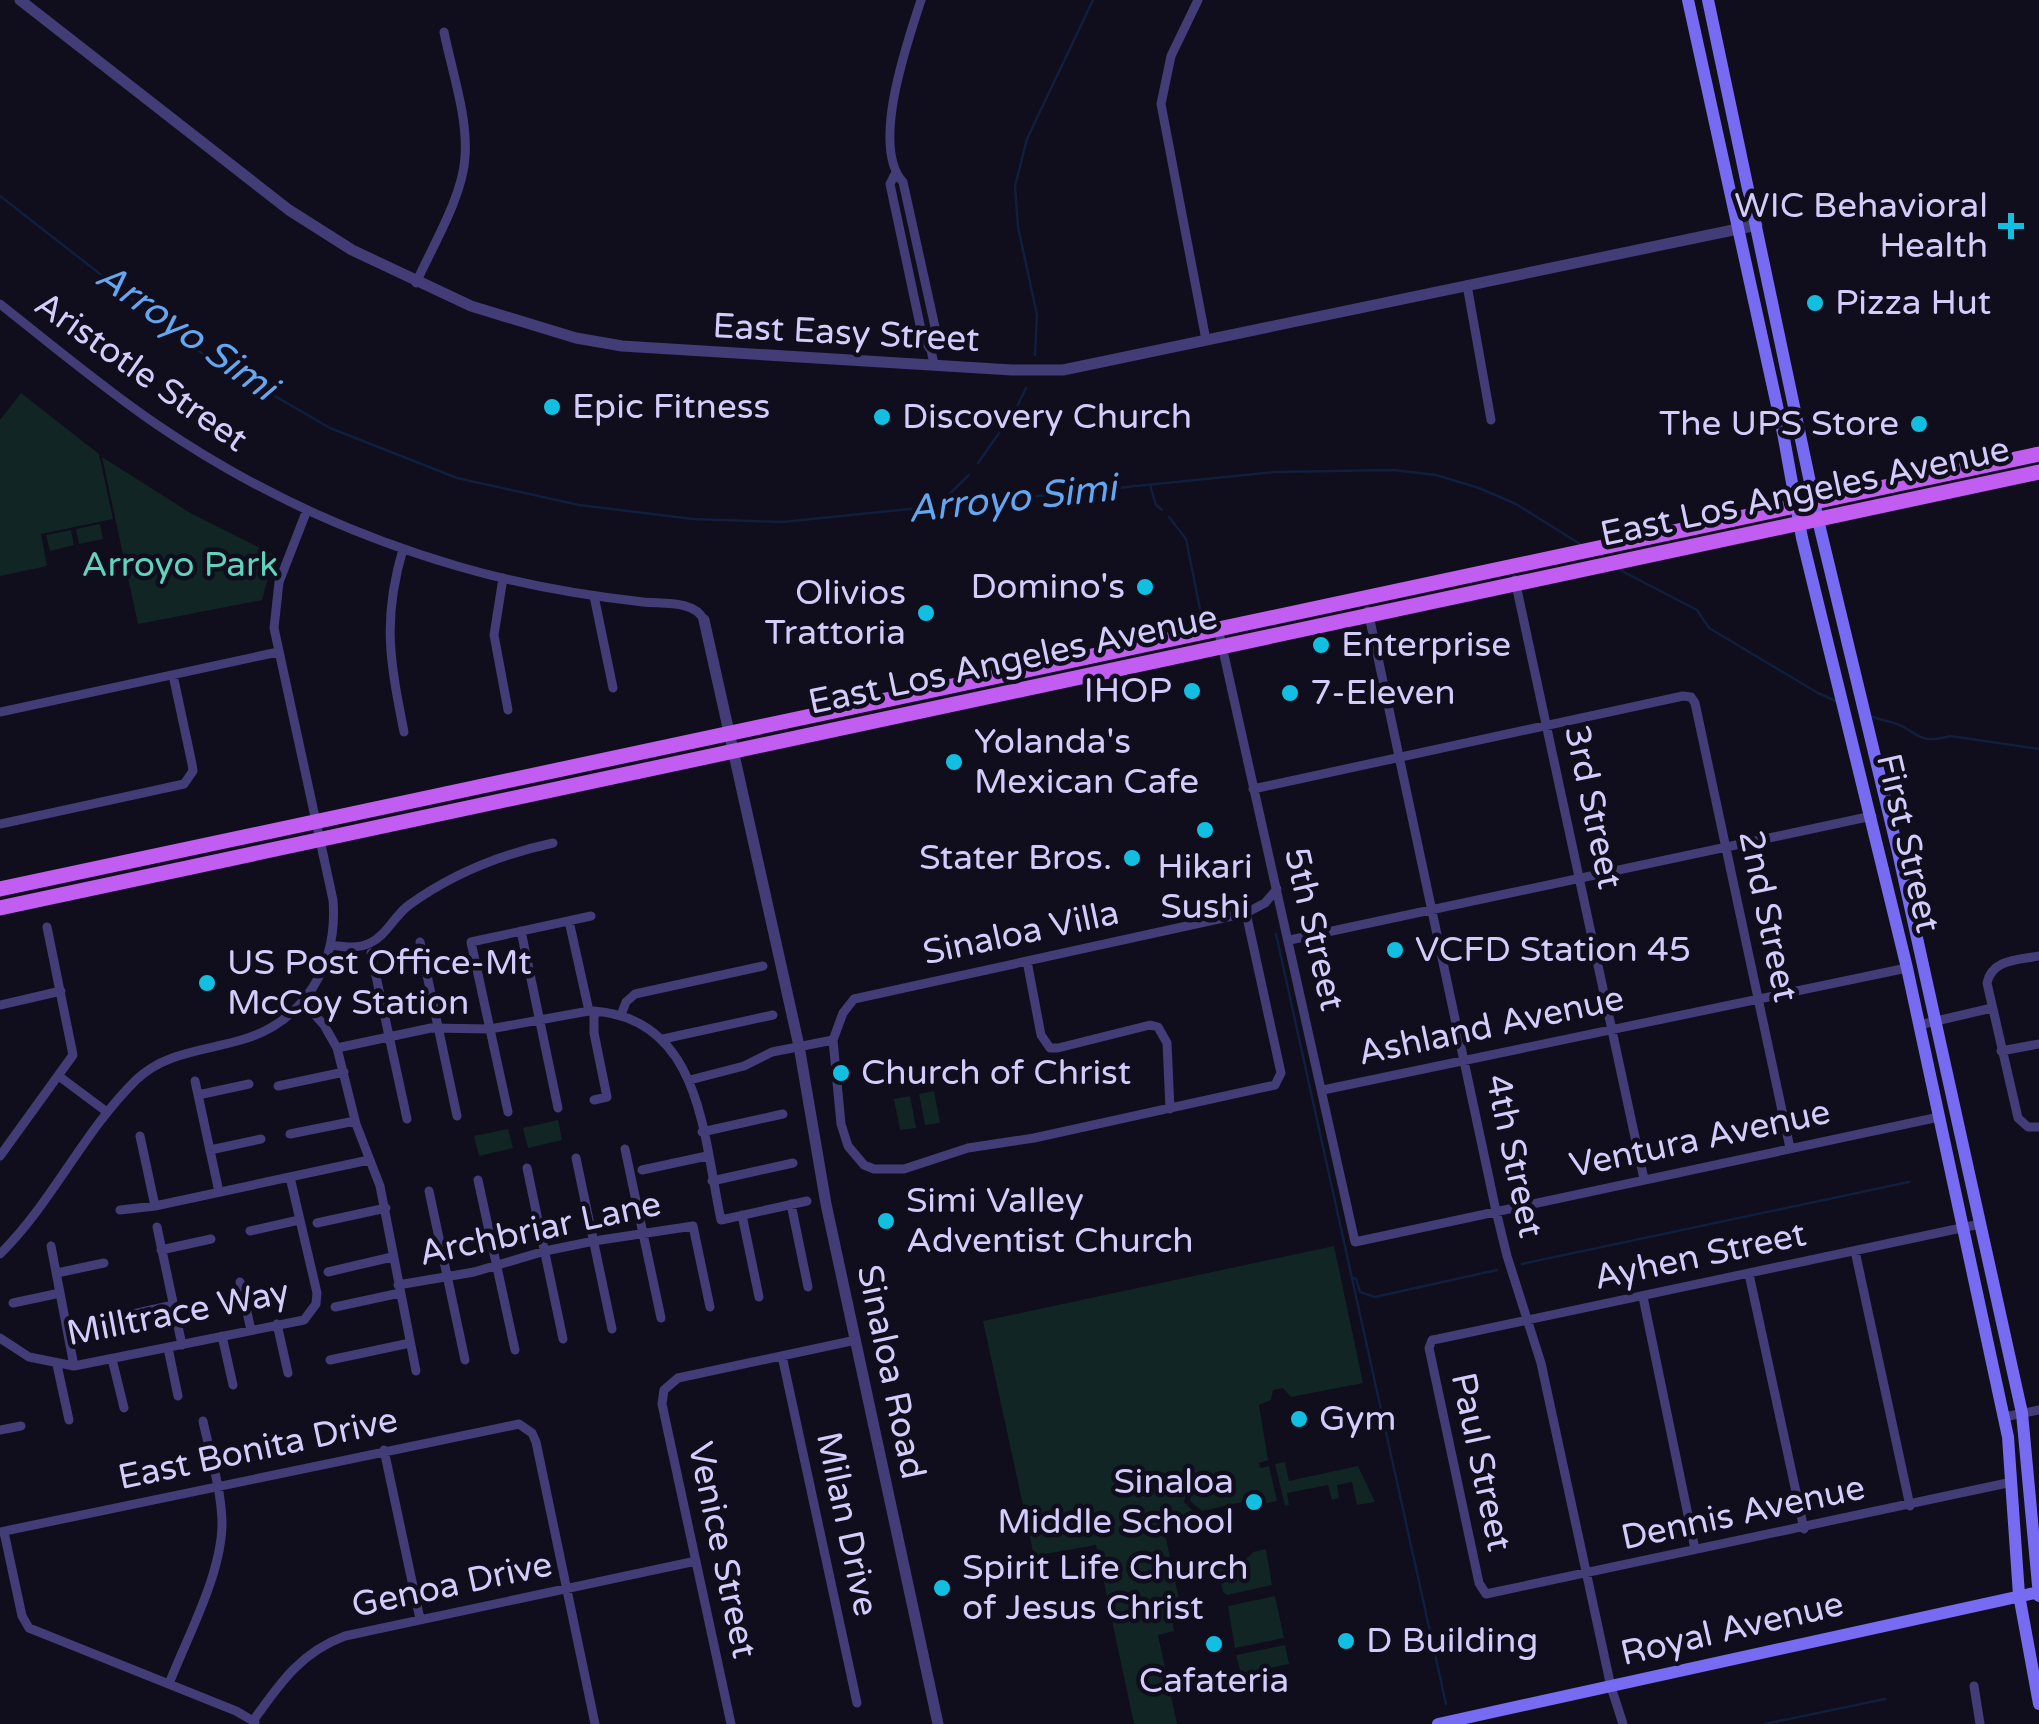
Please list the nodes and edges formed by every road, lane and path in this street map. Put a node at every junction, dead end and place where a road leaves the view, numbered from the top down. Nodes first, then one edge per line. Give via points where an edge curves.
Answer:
1 (20, 0) edge
2 (921, 0) edge
3 (1198, 0) edge
4 (1688, 0) edge
5 (1708, 0) edge
6 (444, 32) dead end
7 (895, 174) junction
8 (1757, 225) junction
9 (1737, 229) junction
10 (916, 240) junction
11 (902, 243) junction
12 (416, 283) junction
13 (1466, 284) junction
14 (0, 304) edge
15 (1206, 340) junction
16 (932, 350) junction
17 (934, 364) junction
18 (1491, 420) dead end
19 (2039, 454) edge
20 (2039, 472) edge
21 (1814, 501) junction
22 (1796, 505) junction
23 (307, 510) junction
24 (1818, 520) junction
25 (1800, 523) junction
26 (403, 548) junction
27 (1512, 564) junction
28 (503, 578) junction
29 (1516, 584) junction
30 (594, 596) junction
31 (1365, 596) junction
32 (1369, 615) junction
33 (704, 620) joint
34 (1218, 628) junction
35 (1223, 647) junction
36 (278, 652) junction
37 (173, 675) junction
38 (613, 688) dead end
39 (508, 710) dead end
40 (0, 712) edge
41 (1547, 726) junction
42 (404, 732) dead end
43 (728, 732) junction
44 (733, 750) junction
45 (1400, 758) junction
46 (1253, 789) junction
47 (1872, 816) junction
48 (317, 822) junction
49 (0, 824) edge
50 (320, 839) junction
51 (553, 843) dead end
52 (1725, 848) junction
53 (1580, 879) junction
54 (0, 889) edge
55 (1277, 889) junction
56 (0, 908) edge
57 (1432, 912) junction
58 (1246, 914) junction
59 (591, 916) dead end
60 (569, 921) junction
61 (47, 927) dead end
62 (521, 931) junction
63 (1290, 940) junction
64 (420, 942) dead end
65 (331, 944) junction
66 (372, 953) dead end
67 (2039, 956) edge
68 (1026, 961) junction
69 (763, 966) dead end
70 (1906, 968) junction
71 (61, 992) junction
72 (1758, 998) junction
73 (304, 1002) junction
74 (0, 1005) edge
75 (1992, 1008) junction
76 (591, 1011) junction
77 (621, 1015) junction
78 (773, 1016) dead end
79 (539, 1019) junction
80 (1936, 1021) junction
81 (1919, 1024) junction
82 (438, 1027) junction
83 (490, 1029) junction
84 (1611, 1029) junction
85 (389, 1037) junction
86 (663, 1039) junction
87 (833, 1040) junction
88 (2039, 1044) edge
89 (801, 1046) junction
90 (337, 1048) junction
91 (2001, 1051) junction
92 (1465, 1059) junction
93 (344, 1072) junction
94 (60, 1077) junction
95 (195, 1080) dead end
96 (690, 1080) junction
97 (249, 1084) dead end
98 (278, 1086) dead end
99 (1322, 1090) junction
100 (198, 1095) junction
101 (594, 1100) dead end
102 (558, 1108) dead end
103 (1170, 1109) junction
104 (107, 1112) junction
105 (508, 1112) dead end
106 (783, 1114) dead end
107 (457, 1116) dead end
108 (1939, 1117) junction
109 (407, 1119) dead end
110 (355, 1121) junction
111 (2039, 1128) edge
112 (702, 1132) junction
113 (290, 1134) dead end
114 (140, 1136) dead end
115 (261, 1139) dead end
116 (1790, 1148) junction
117 (625, 1149) dead end
118 (210, 1150) junction
119 (0, 1156) edge
120 (707, 1156) junction
121 (576, 1158) dead end
122 (369, 1160) junction
123 (793, 1164) dead end
124 (527, 1168) dead end
125 (642, 1170) dead end
126 (290, 1177) junction
127 (1644, 1179) junction
128 (478, 1180) dead end
129 (712, 1180) junction
130 (430, 1191) dead end
131 (219, 1192) junction
132 (807, 1201) dead end
133 (791, 1204) junction
134 (155, 1206) junction
135 (386, 1208) junction
136 (120, 1210) dead end
137 (1496, 1211) junction
138 (742, 1215) junction
139 (299, 1220) junction
140 (317, 1223) dead end
141 (1980, 1224) junction
142 (157, 1227) dead end
143 (1963, 1228) junction
144 (250, 1231) dead end
145 (644, 1234) junction
146 (211, 1240) dead end
147 (594, 1241) junction
148 (1355, 1242) joint
149 (51, 1246) dead end
150 (162, 1250) junction
151 (545, 1251) junction
152 (1856, 1251) junction
153 (0, 1254) edge
154 (392, 1257) junction
155 (104, 1263) dead end
156 (496, 1265) junction
157 (328, 1272) dead end
158 (57, 1273) junction
159 (1750, 1274) junction
160 (448, 1278) junction
161 (240, 1282) dead end
162 (808, 1286) dead end
163 (399, 1289) junction
164 (60, 1292) junction
165 (760, 1297) dead end
166 (1644, 1297) junction
167 (13, 1303) dead end
168 (173, 1305) junction
169 (335, 1307) dead end
170 (710, 1308) dead end
171 (124, 1316) dead end
172 (662, 1318) dead end
173 (1526, 1320) junction
174 (277, 1324) junction
175 (612, 1329) dead end
176 (251, 1330) junction
177 (222, 1336) junction
178 (564, 1339) dead end
179 (856, 1340) junction
180 (1432, 1340) joint
181 (1, 1341) edge
182 (410, 1342) junction
183 (182, 1345) junction
184 (168, 1348) junction
185 (514, 1350) dead end
186 (782, 1356) junction
187 (112, 1359) junction
188 (330, 1360) dead end
189 (466, 1360) dead end
190 (57, 1365) junction
191 (74, 1366) junction
192 (416, 1370) dead end
193 (288, 1373) dead end
194 (233, 1384) dead end
195 (178, 1396) dead end
196 (124, 1408) dead end
197 (2039, 1410) edge
198 (2022, 1414) junction
199 (2004, 1417) junction
200 (69, 1420) dead end
201 (203, 1422) dead end
202 (22, 1426) dead end
203 (0, 1430) edge
204 (384, 1450) junction
205 (2012, 1482) junction
206 (216, 1486) junction
207 (1910, 1506) junction
208 (1804, 1529) junction
209 (2, 1532) edge
210 (1695, 1550) junction
211 (696, 1561) junction
212 (1587, 1573) junction
213 (567, 1588) junction
214 (1486, 1594) joint
215 (2039, 1594) edge
216 (2019, 1596) junction
217 (420, 1620) junction
218 (168, 1684) junction
219 (1974, 1686) dead end
220 (1611, 1687) junction
221 (857, 1704) dead end
222 (2039, 1704) edge
223 (255, 1722) edge
224 (595, 1724) edge
225 (731, 1724) edge
226 (938, 1724) edge
227 (1438, 1724) edge
228 (1623, 1724) edge
229 (1980, 1724) edge

1 - 12 street, East Easy Street via 289,210
2 - 7 street via 892,102
3 - 15 street via 1171,56 1161,104
4 - 9 main road, First Street
5 - 8 main road, First Street
6 - 12 street via 466,157
7 - 10 street via 903,182
7 - 11 street via 890,184
8 - 9 street, East Easy Street
8 - 21 main road, First Street
9 - 13 street, East Easy Street
9 - 22 main road, First Street
10 - 11 street
10 - 16 street via 937,336
11 - 16 street via 922,339
12 - 17 street, East Easy Street via 522,323 622,346
13 - 15 street, East Easy Street
13 - 18 street
14 - 23 street, Aristotle Street via 156,424
15 - 17 street, East Easy Street via 1063,370
16 - 17 street
19 - 21 main road, East Los Angeles Avenue
20 - 24 main road, East Los Angeles Avenue
21 - 22 main road, East Los Angeles Avenue
21 - 24 main road, First Street
22 - 25 main road, First Street
22 - 27 main road, East Los Angeles Avenue
23 - 26 street, Aristotle Street
23 - 36 street via 276,596
24 - 25 main road, East Los Angeles Avenue
24 - 80 main road, First Street
25 - 29 main road, East Los Angeles Avenue
25 - 47 main road, First Street
26 - 28 street, Aristotle Street
26 - 42 street via 388,628
27 - 29 street, 3rd Street
27 - 31 main road, East Los Angeles Avenue
28 - 30 street, Aristotle Street
28 - 39 street via 494,635
29 - 32 main road, East Los Angeles Avenue
29 - 41 street, 3rd Street
30 - 33 street, Aristotle Street via 692,607
30 - 38 street
31 - 32 street, 4th Street
31 - 34 main road, East Los Angeles Avenue
32 - 35 main road, East Los Angeles Avenue
32 - 45 street, 4th Street
33 - 43 street, Sinaloa Road
34 - 35 street, 5th Street
34 - 43 main road, East Los Angeles Avenue
35 - 44 main road, East Los Angeles Avenue
35 - 46 street, 5th Street
36 - 37 street
36 - 48 street
37 - 40 street
37 - 49 street via 192,764 184,784
41 - 45 street
41 - 52 street, 2nd Street via 1691,697
41 - 53 street, 3rd Street
43 - 44 street, Sinaloa Road
43 - 48 main road, East Los Angeles Avenue
44 - 50 main road, East Los Angeles Avenue
44 - 89 street, Sinaloa Road
45 - 46 street
45 - 57 street, 4th Street
46 - 55 street, 5th Street
47 - 52 street
47 - 70 main road, First Street
48 - 50 street
48 - 54 main road, East Los Angeles Avenue
50 - 56 main road, East Los Angeles Avenue
50 - 65 street via 332,900
51 - 65 street via 498,856 421,897 374,941 346,948
52 - 53 street
52 - 72 street, 2nd Street
53 - 57 street
53 - 84 street, 3rd Street
55 - 58 street, Sinaloa Villa
55 - 63 street, 5th Street
57 - 63 street
57 - 92 street, 4th Street
58 - 68 street, Sinaloa Villa
58 - 103 street via 1278,1081
59 - 60 street
60 - 62 street
60 - 76 street
61 - 71 street
62 - 79 street
62 - 83 street via 471,942
63 - 99 street, 5th Street
64 - 82 street
65 - 73 street
66 - 85 street
67 - 75 street via 1992,969
68 - 87 street, Sinaloa Villa via 854,999
68 - 103 street via 1050,1048 1158,1028 1167,1043
69 - 77 street via 635,994
70 - 72 street, Ashland Avenue
70 - 81 main road, First Street
71 - 74 street
71 - 94 street via 73,1055
72 - 84 street, Ashland Avenue
72 - 116 street, 2nd Street
73 - 90 street
73 - 104 street via 262,1033 158,1064
75 - 80 street
75 - 91 street
76 - 77 street
76 - 79 street
76 - 101 street via 607,1097
77 - 86 street
78 - 86 street
79 - 83 street
79 - 102 street
80 - 81 street
80 - 141 main road, First Street
81 - 108 main road, First Street
82 - 83 street
82 - 85 street
82 - 107 street
83 - 105 street
84 - 92 street, Ashland Avenue
84 - 127 street, 3rd Street
85 - 90 street
85 - 109 street
86 - 96 street
87 - 89 street
87 - 103 street via 840,1124 848,1146 874,1169 904,1169 968,1148
88 - 91 street
89 - 96 street
89 - 179 street, Sinaloa Road
90 - 93 street
91 - 111 street via 2017,1114 2022,1124
92 - 99 street, Ashland Avenue
92 - 137 street, 4th Street
93 - 98 street
93 - 110 street
94 - 104 street
94 - 119 street
95 - 100 street
96 - 112 street
97 - 100 street
99 - 148 street, 5th Street
100 - 118 street
104 - 153 street
106 - 112 street
108 - 116 street, Ventura Avenue
108 - 143 main road, First Street
110 - 113 street
110 - 122 street
112 - 120 street
114 - 134 street
115 - 118 street
116 - 127 street, Ventura Avenue
117 - 145 street
118 - 131 street
120 - 125 street
120 - 129 street
121 - 147 street
122 - 126 street
122 - 135 street
123 - 129 street
124 - 151 street
126 - 131 street
126 - 139 street
127 - 137 street, Ventura Avenue
128 - 156 street
129 - 138 street via 721,1220
130 - 160 street
131 - 134 street
132 - 133 street
133 - 138 street
133 - 162 street
134 - 136 street
135 - 140 street
135 - 154 street
137 - 148 street, Ventura Avenue
137 - 173 street, 4th Street
138 - 165 street
139 - 144 street
139 - 174 street, Milltrace Way via 317,1294 312,1313
141 - 143 street, Ayhen Street
141 - 198 main road, First Street
142 - 150 street
143 - 152 street, Ayhen Street
143 - 199 main road, First Street
145 - 147 street, Archbriar Lane
145 - 170 street, Archbriar Lane via 693,1226
145 - 172 street
146 - 150 street
147 - 151 street, Archbriar Lane
147 - 175 street
149 - 158 street
150 - 168 street
151 - 156 street, Archbriar Lane
151 - 178 street
152 - 159 street, Ayhen Street
152 - 207 street
154 - 157 street
154 - 163 street
155 - 158 street
156 - 160 street, Archbriar Lane
156 - 185 street
158 - 164 street
159 - 166 street, Ayhen Street
159 - 208 street
160 - 163 street, Archbriar Lane
160 - 189 street
161 - 176 street
163 - 169 street, Archbriar Lane
163 - 182 street
164 - 167 street
164 - 191 street
166 - 173 street, Ayhen Street
166 - 210 street
168 - 171 street
168 - 183 street
173 - 180 street, Ayhen Street
173 - 212 street, 4th Street
174 - 176 street, Milltrace Way
174 - 193 street
176 - 177 street, Milltrace Way
177 - 183 street, Milltrace Way
177 - 194 street
179 - 186 street
179 - 226 street, Sinaloa Road
180 - 214 street, Paul Street
181 - 190 street, Milltrace Way
182 - 188 street
182 - 192 street
183 - 184 street, Milltrace Way
184 - 187 street, Milltrace Way
184 - 195 street
186 - 211 street, Venice Street via 678,1378 666,1388 662,1404
186 - 221 street, Milan Drive
187 - 191 street, Milltrace Way
187 - 196 street
190 - 191 street, Milltrace Way
190 - 200 street
197 - 198 street
198 - 199 street
198 - 215 main road, First Street
199 - 205 main road, First Street
201 - 206 street
202 - 203 street
204 - 206 street, East Bonita Drive
204 - 213 street, East Bonita Drive via 510,1424 527,1428 536,1442
204 - 217 street
205 - 207 street, Dennis Avenue
205 - 216 main road, First Street
206 - 209 street, East Bonita Drive
206 - 218 street via 219,1554
207 - 208 street, Dennis Avenue
208 - 210 street, Dennis Avenue
209 - 218 street via 29,1628
210 - 212 street, Dennis Avenue
211 - 213 street, Genoa Drive
211 - 225 street, Venice Street
212 - 214 street, Dennis Avenue
212 - 220 street, 4th Street
213 - 217 street, Genoa Drive
213 - 224 street
215 - 216 main road, Royal Avenue
216 - 220 main road, Royal Avenue
216 - 222 main road, First Street
217 - 223 street, Genoa Drive via 316,1649 288,1672
218 - 223 street
219 - 229 street
220 - 227 main road, Royal Avenue
220 - 228 street, 4th Street

